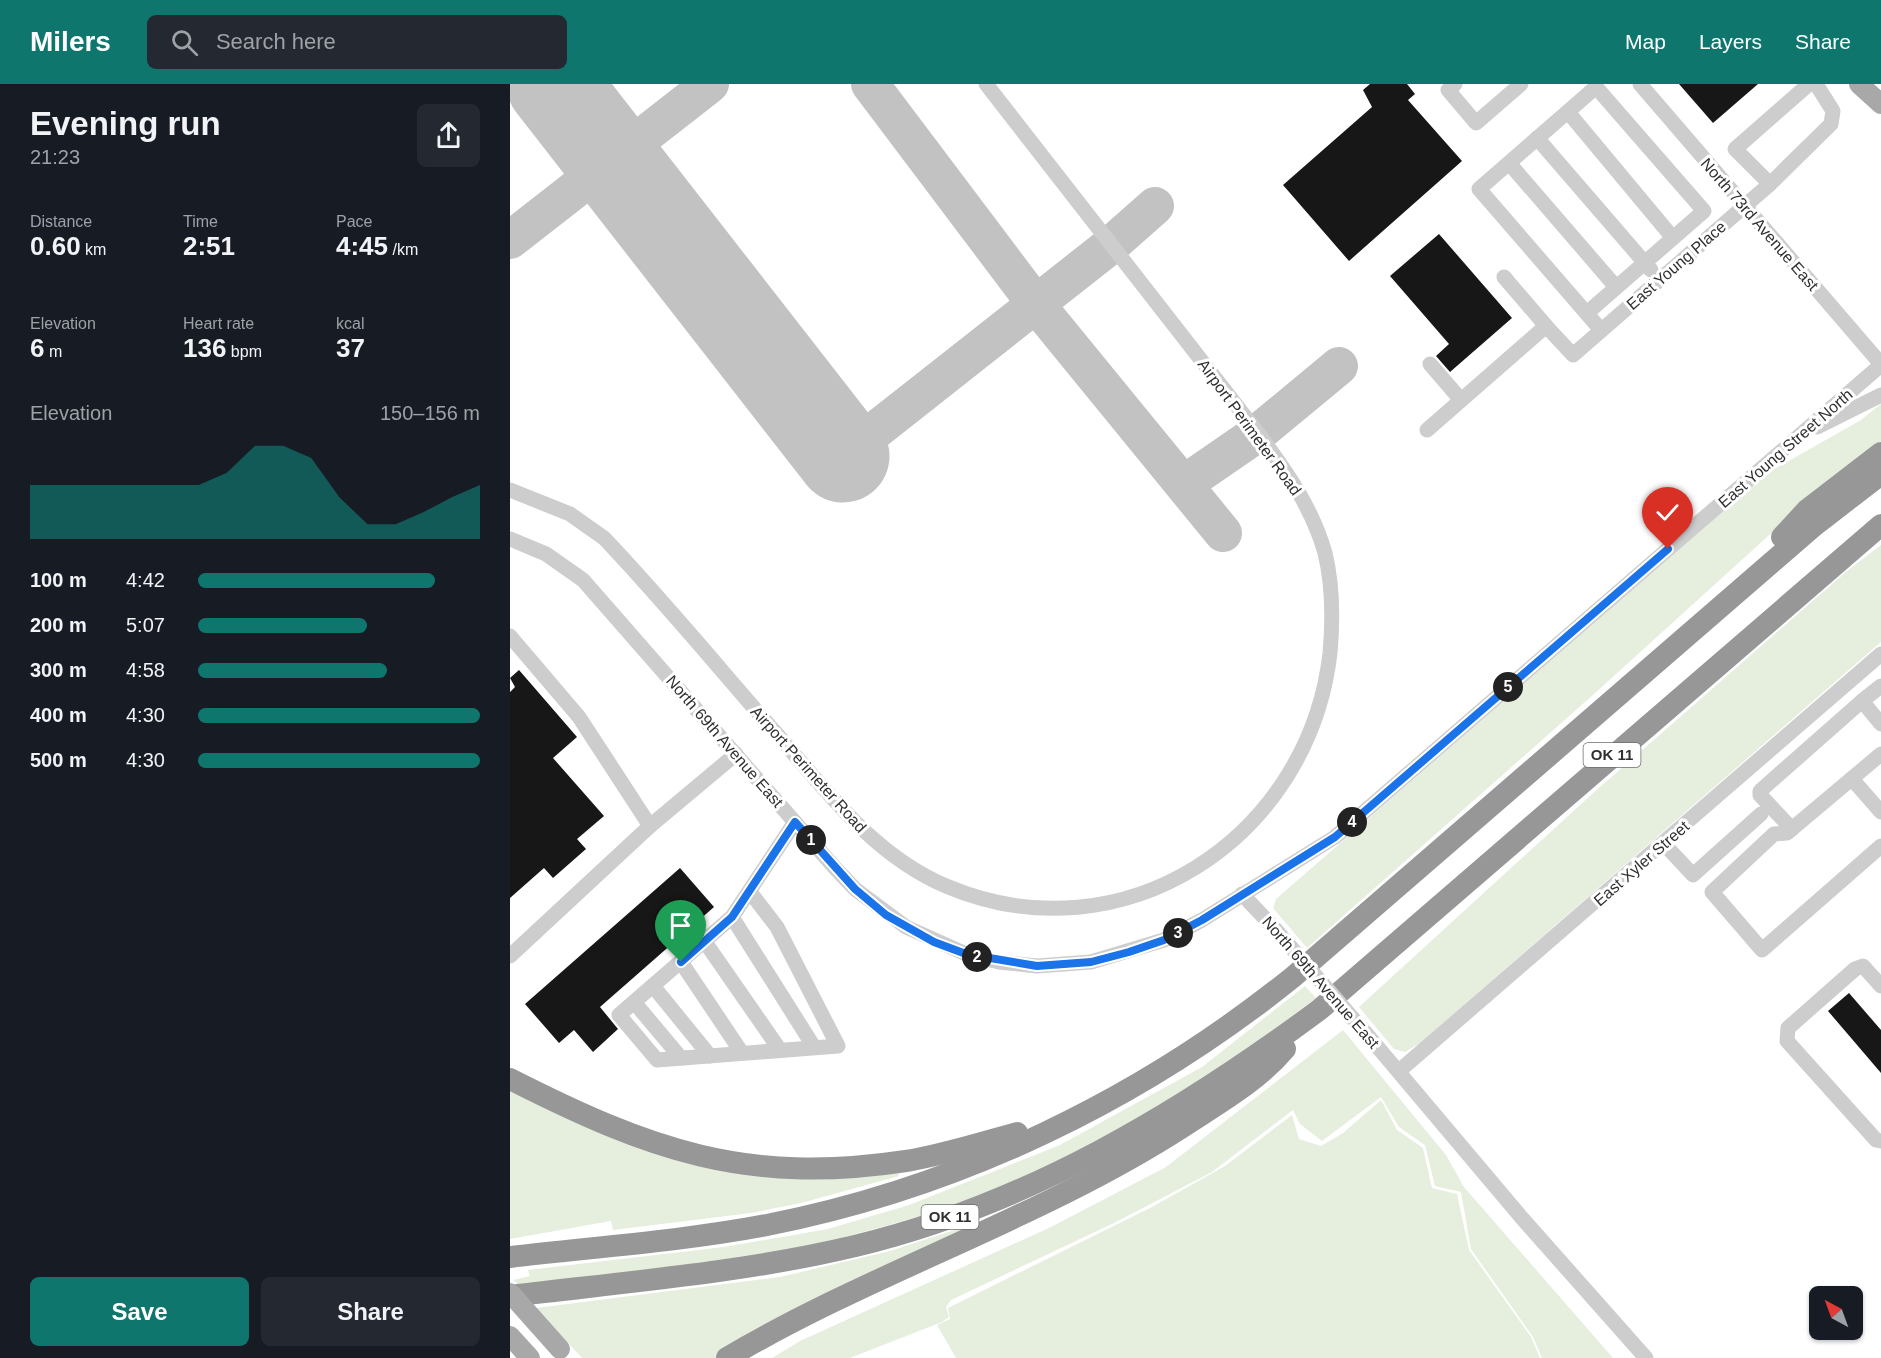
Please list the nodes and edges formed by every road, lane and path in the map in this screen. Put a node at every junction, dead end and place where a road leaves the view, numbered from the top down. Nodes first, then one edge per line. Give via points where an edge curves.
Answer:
1 (986, 84) edge
2 (1521, 84) edge
3 (1640, 84) edge
4 (1809, 84) edge
5 (1816, 84) edge
6 (1452, 85) edge
7 (1868, 90) edge
8 (1881, 104) edge
9 (1568, 112) junction
10 (1537, 138) junction
11 (1509, 163) junction
12 (1770, 184) junction
13 (1744, 206) junction
14 (1704, 211) junction
15 (1717, 228) junction
16 (1673, 238) junction
17 (1645, 262) junction
18 (1504, 277) dead end
19 (1659, 279) junction
20 (1616, 287) junction
21 (1587, 313) junction
22 (1546, 326) junction
23 (1601, 330) junction
24 (1430, 364) dead end
25 (1881, 365) edge
26 (1881, 395) edge
27 (1461, 400) junction
28 (1426, 430) dead end
29 (1801, 434) junction
30 (1881, 453) edge
31 (1881, 474) edge
32 (510, 490) edge
33 (1881, 525) edge
34 (510, 539) edge
35 (510, 636) edge
36 (1683, 639) junction
37 (1881, 654) edge
38 (1881, 686) edge
39 (1862, 701) junction
40 (1881, 724) edge
41 (736, 754) junction
42 (1881, 754) edge
43 (1852, 779) junction
44 (1881, 812) edge
45 (1761, 814) dead end
46 (795, 822) junction
47 (650, 826) junction
48 (1792, 829) junction
49 (1664, 844) junction
50 (1881, 846) edge
51 (750, 892) junction
52 (1242, 894) junction
53 (732, 917) junction
54 (705, 942) junction
55 (510, 956) edge
56 (681, 962) junction
57 (653, 986) junction
58 (1881, 986) edge
59 (1319, 1010) junction
60 (814, 1047) junction
61 (780, 1050) junction
62 (742, 1053) junction
63 (710, 1056) junction
64 (1399, 1071) junction
65 (510, 1078) edge
66 (1079, 1117) junction
67 (1881, 1141) edge
68 (510, 1257) edge
69 (510, 1294) edge
70 (510, 1336) edge
71 (564, 1353) edge
72 (527, 1356) edge
73 (727, 1358) edge
74 (1646, 1358) edge

1 - 32 street, Airport Perimeter Road via 1280,462 1313,519 1325,555 1332,596 1332,632 1317,720 1279,792 1235,841 1182,878 1133,897 1092,905 1010,904 947,887 909,868 850,818 604,538 570,514
2 - 6 street via 1476,123 1448,90
3 - 13 street, North 73rd Avenue East
4 - 12 street via 1735,148
5 - 12 street, East Young Place via 1833,111 1831,124
7 - 8 main road
9 - 10 street
9 - 14 street via 1596,87
9 - 16 street
10 - 11 street
10 - 17 street
11 - 20 street
11 - 21 street via 1479,189
12 - 13 street, East Young Place
13 - 15 street, East Young Place
13 - 25 street, North 73rd Avenue East
14 - 15 street
14 - 16 street
15 - 19 street, East Young Place
16 - 17 street
17 - 19 street
17 - 20 street
18 - 22 street
19 - 23 street, East Young Place
20 - 21 street
21 - 23 street
22 - 23 street, East Young Place via 1572,355
22 - 27 street
24 - 27 street
25 - 29 street, East Young Street North
26 - 29 street
27 - 28 street
29 - 52 street, East Young Street North via 1335,837
30 - 36 highway via 1807,510
31 - 36 highway, OK 11 via 1815,525
33 - 59 highway, OK 11
34 - 41 street, North 69th Avenue East via 546,554 583,580
35 - 47 street via 579,717
36 - 66 highway, OK 11 via 1262,1002 1171,1064
37 - 49 street, East Xyler Street
38 - 39 street
39 - 40 street
39 - 48 street via 1760,790
41 - 46 street, North 69th Avenue East
41 - 47 street
42 - 43 street
43 - 44 street
43 - 48 street
45 - 49 street via 1693,875
46 - 51 street
46 - 52 street, North 69th Avenue East via 855,889 886,915 934,942 999,962 1064,964 1129,952 1164,940
47 - 55 street
48 - 50 street via 1774,834 1712,892 1762,950
49 - 64 street, East Xyler Street
51 - 53 street
51 - 60 street via 777,927 838,1046
52 - 64 street, North 69th Avenue East, bridge
53 - 54 street
53 - 60 street
54 - 56 street
54 - 61 street
56 - 57 street
56 - 62 street
57 - 63 street
57 - 63 street via 634,1002 681,1058
58 - 67 street via 1863,966 1855,969 1788,1028 1787,1041
59 - 69 highway, OK 11 via 1226,1077 1145,1127 1082,1161 956,1215 853,1246 780,1261 698,1275
59 - 73 highway via 1273,1064 1146,1151
60 - 61 street
61 - 62 street
62 - 63 street
64 - 74 street, North 69th Avenue East
65 - 66 highway via 580,1114 648,1142 706,1159 774,1168 907,1161
66 - 68 highway, OK 11 via 964,1167 818,1214 765,1225
69 - 71 main road, bridge
70 - 72 main road

